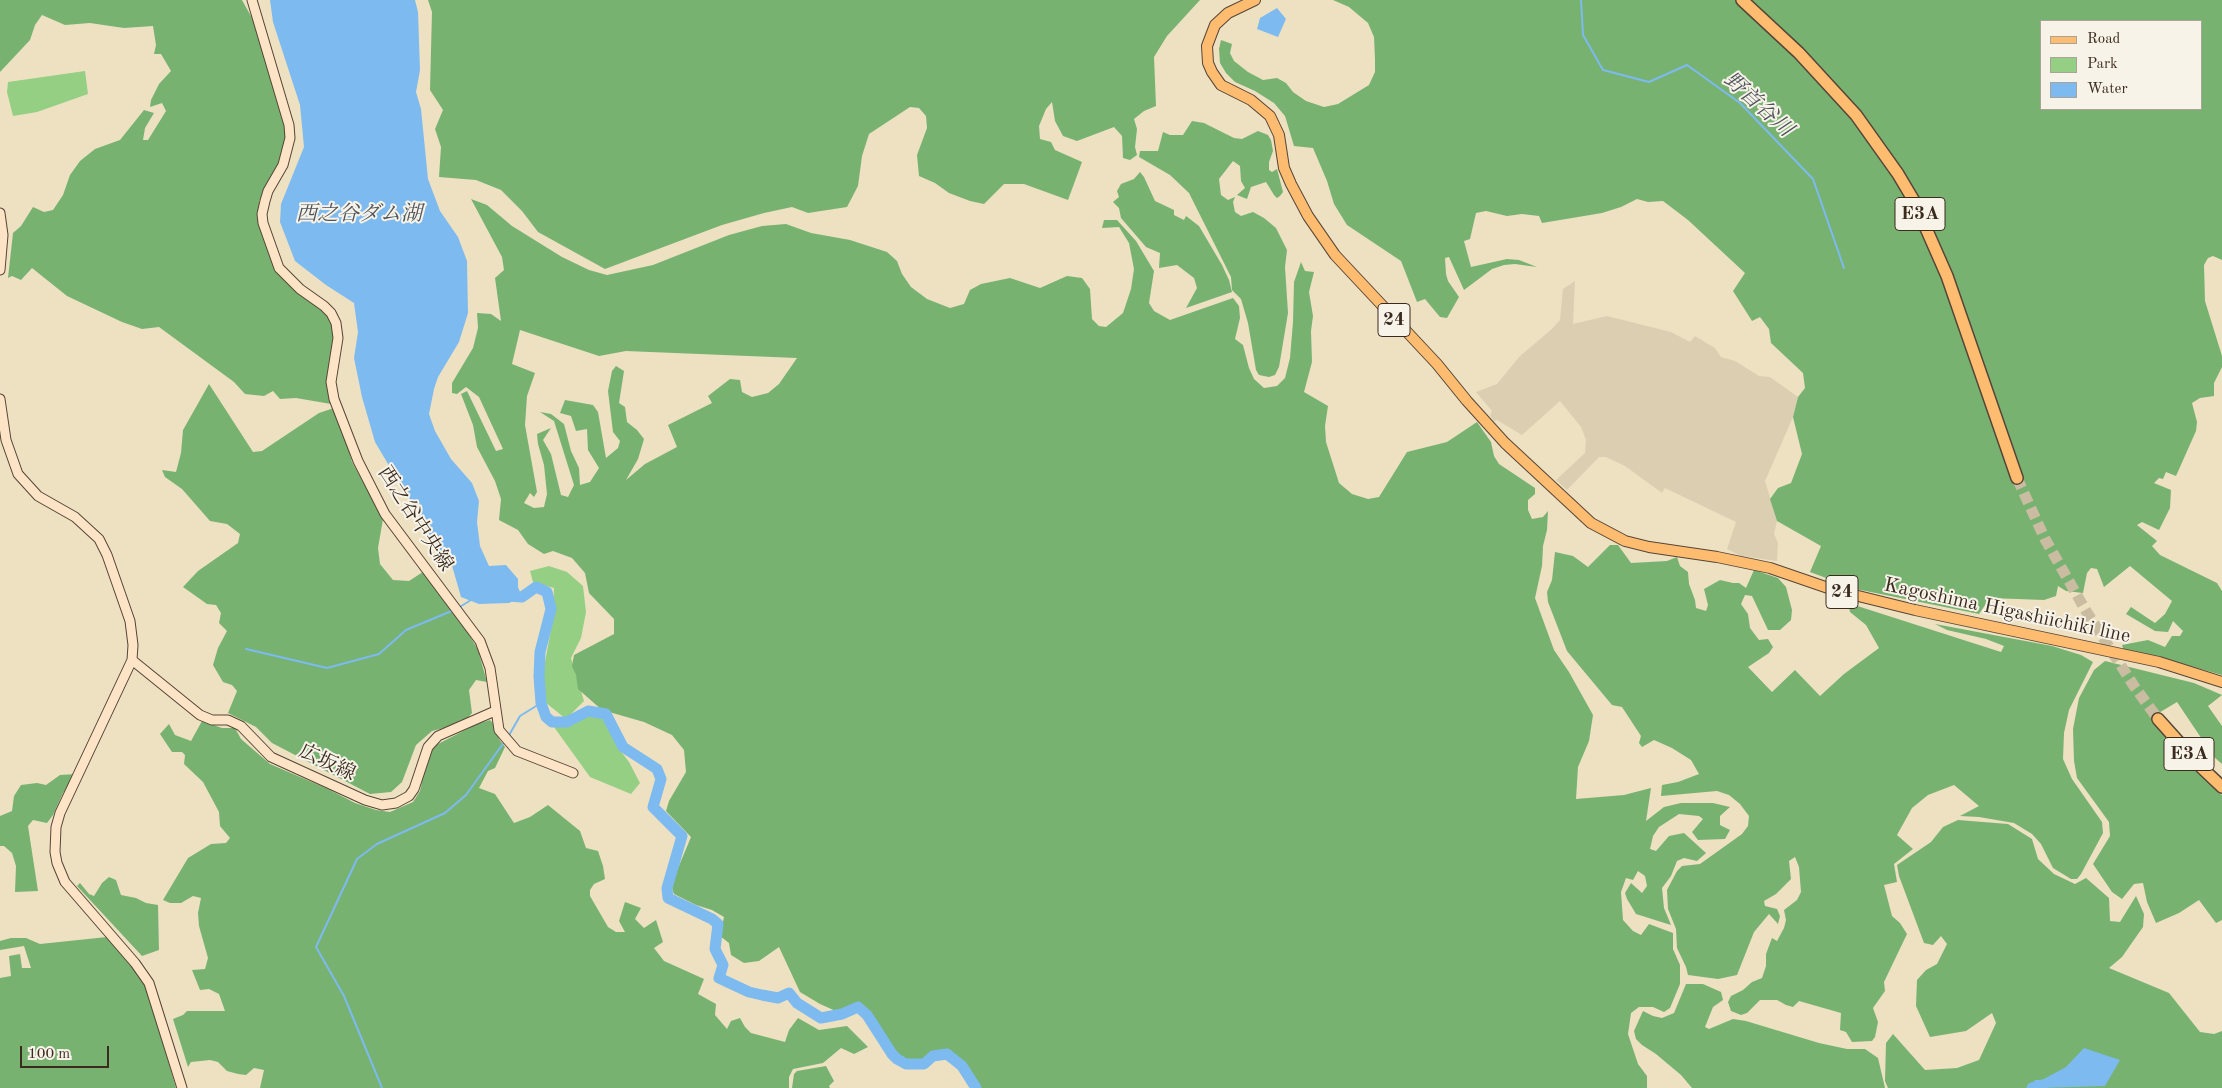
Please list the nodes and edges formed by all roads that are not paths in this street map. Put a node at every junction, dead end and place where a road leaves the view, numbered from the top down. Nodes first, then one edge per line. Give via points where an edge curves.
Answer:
1 (252, 0) edge
2 (1255, 0) edge
3 (1742, 0) edge
4 (0, 213) edge
5 (0, 270) edge
6 (0, 399) edge
7 (2017, 478) tunnel mouth
8 (132, 660) junction
9 (2222, 682) edge
10 (495, 711) junction
11 (2158, 719) tunnel mouth
12 (573, 773) dead end
13 (2222, 787) edge
14 (182, 1088) edge

1 - 10 street, 西之谷中央線 via 290,138 283,165 264,201 263,223 279,268 334,318 338,338 331,382 334,399 358,461 385,514 480,640 486,655
2 - 9 main road, Kagoshima Higashiichiki line / 24 via 1228,13 1215,25 1207,46 1212,72 1221,85 1251,100 1270,116 1279,135 1284,168 1291,184 1335,255 1437,364 1493,430 1591,523 1643,546 1770,568 1834,590 2159,662
3 - 7 highway, E3A via 1799,53 1856,115 1914,201 1947,276
4 - 5 street via 3,244
6 - 8 street via 6,440 18,474 38,496 86,526 105,548 130,621
8 - 10 street, 広坂線 via 200,715 241,726 271,757 382,805 396,803 414,790 428,747 438,736
8 - 14 street via 60,812 56,827 56,863 66,882 149,983
10 - 12 street, 西之谷中央線 via 499,730 513,747
11 - 13 highway, E3A

